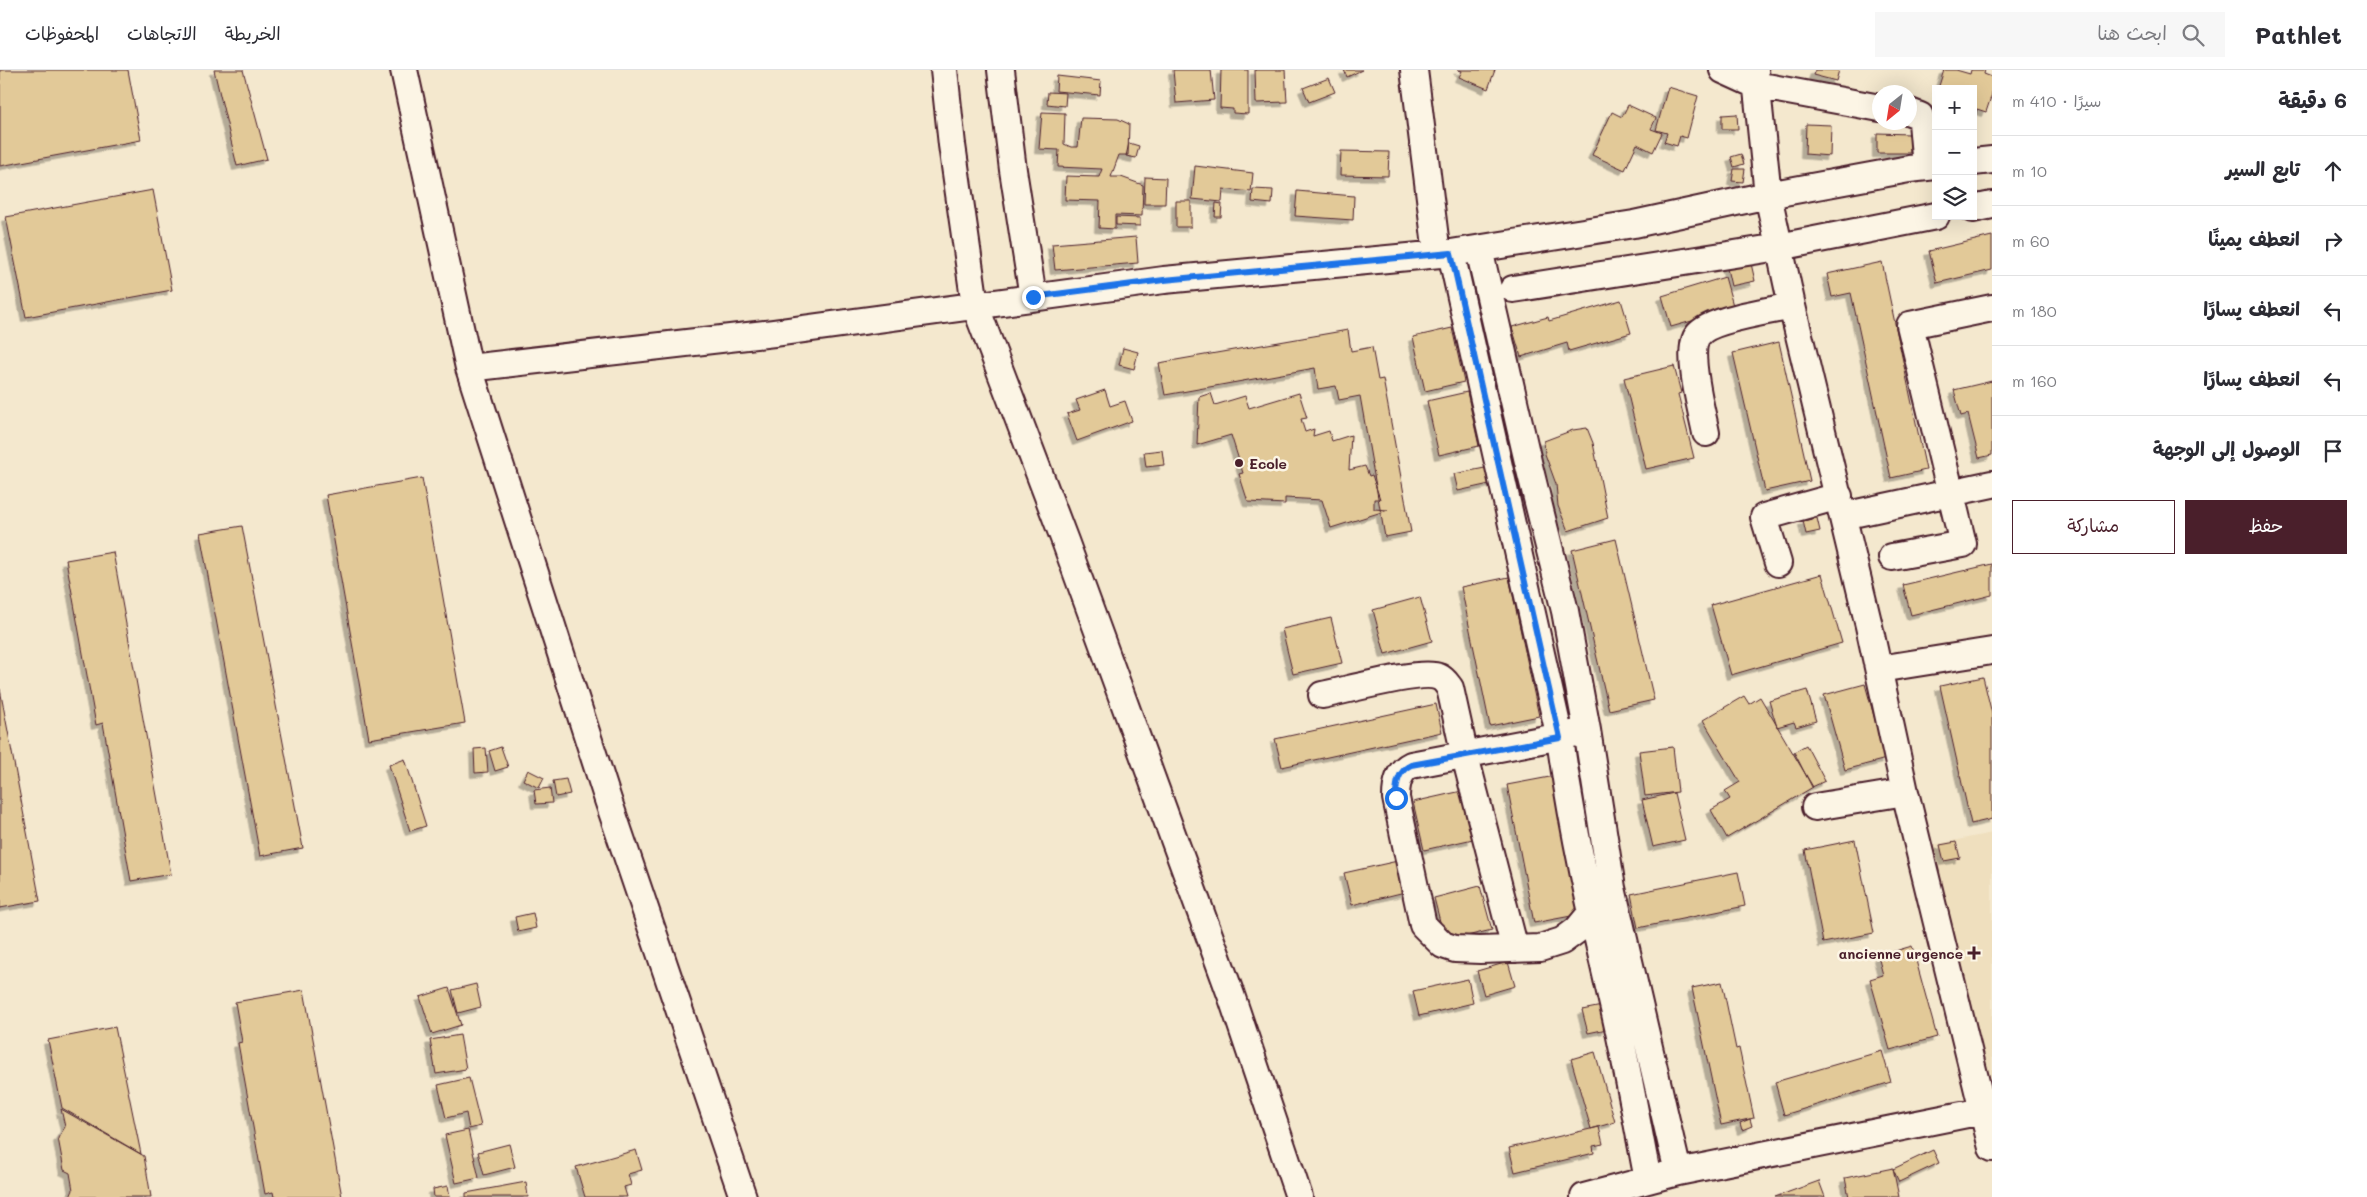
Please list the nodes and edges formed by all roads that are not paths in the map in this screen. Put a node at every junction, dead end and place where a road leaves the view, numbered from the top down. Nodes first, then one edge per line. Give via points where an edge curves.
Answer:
1 (404, 70) edge
2 (944, 70) edge
3 (1001, 70) edge
4 (1414, 70) edge
5 (1723, 70) edge
6 (1756, 78) edge
7 (1872, 106) edge
8 (1917, 115) edge
9 (1992, 160) edge
10 (1977, 162) edge
11 (1931, 167) edge
12 (1768, 196) junction
13 (1992, 205) edge
14 (1977, 207) edge
15 (1932, 217) edge
16 (1779, 247) junction
17 (1479, 249) junction
18 (1444, 254) junction
19 (1513, 289) dead end
20 (1033, 297) junction
21 (975, 305) junction
22 (1792, 306) junction
23 (1992, 308) edge
24 (469, 368) junction
25 (1706, 433) dead end
26 (1992, 484) edge
27 (1951, 493) junction
28 (1841, 506) junction
29 (1892, 557) dead end
30 (1778, 563) dead end
31 (1992, 651) edge
32 (1879, 669) junction
33 (1322, 696) dead end
34 (1587, 730) junction
35 (1560, 738) junction
36 (1465, 756) junction
37 (1905, 792) junction
38 (1815, 808) dead end
39 (1610, 867) junction
40 (1582, 871) junction
41 (1591, 913) junction
42 (1515, 949) junction
43 (1988, 1110) edge
44 (1992, 1148) edge
45 (1678, 1172) junction
46 (1648, 1180) junction
47 (743, 1197) edge
48 (1299, 1197) edge
49 (1584, 1197) edge

1 - 24 street
2 - 21 street
3 - 20 street
4 - 18 street
5 - 6 street
6 - 7 street
6 - 12 street
8 - 11 street via 1922,122
9 - 10 street
11 - 12 street
12 - 16 street
12 - 17 street via 1634,224
13 - 14 street
15 - 16 street
16 - 19 street
16 - 22 street
17 - 18 street
17 - 34 street via 1565,611
18 - 20 street via 1164,280
18 - 35 street
20 - 21 street
21 - 24 street via 774,333
21 - 48 street via 1224,976
22 - 25 street via 1716,324 1696,338 1694,366
22 - 28 street
23 - 27 street via 1910,325
24 - 47 street via 608,800
26 - 27 street
27 - 28 street
27 - 29 street via 1963,544
28 - 30 street via 1764,517
28 - 32 street
31 - 32 street
32 - 37 street
33 - 36 street via 1413,676 1439,677 1450,688
34 - 35 street
34 - 39 street
35 - 36 street
35 - 40 street
36 - 42 street
36 - 42 street via 1411,765 1402,772 1396,786 1424,925 1443,946
37 - 38 street
37 - 43 street
39 - 40 street
39 - 45 street via 1635,993
40 - 41 street
41 - 42 street via 1577,930 1562,941 1540,948
41 - 46 street
43 - 44 street
43 - 45 street
45 - 46 street
46 - 49 street

